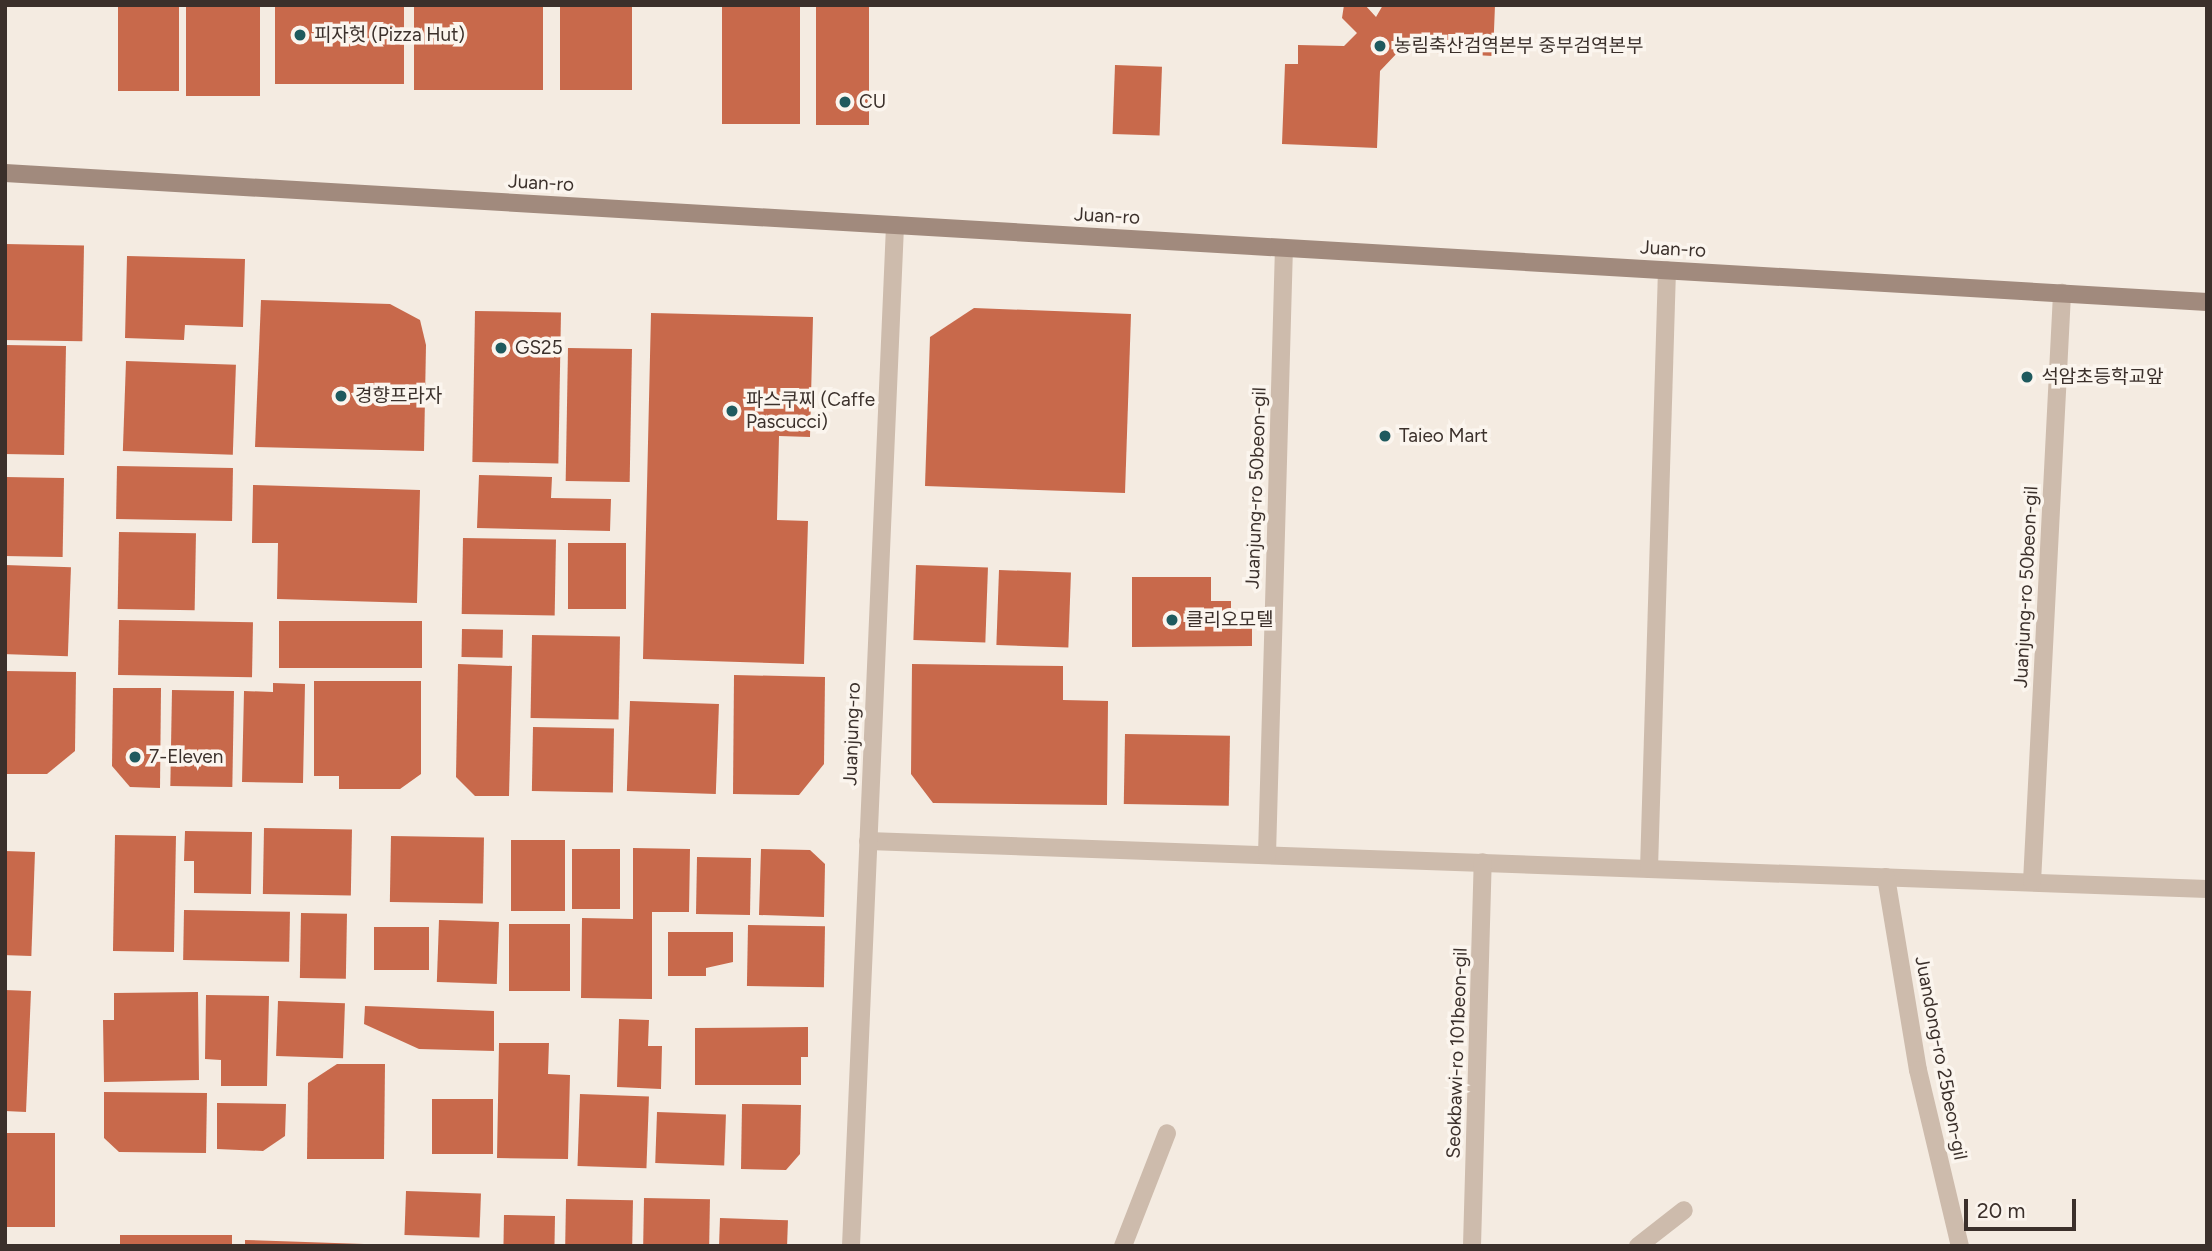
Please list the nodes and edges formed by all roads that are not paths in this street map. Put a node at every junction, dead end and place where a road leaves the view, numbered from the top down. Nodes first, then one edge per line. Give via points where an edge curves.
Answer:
1 (5, 173) edge
2 (895, 225) junction
3 (1284, 248) junction
4 (1667, 270) junction
5 (2062, 293) junction
6 (2207, 302) edge
7 (868, 841) junction
8 (1267, 855) junction
9 (1483, 862) junction
10 (1649, 869) junction
11 (1886, 877) junction
12 (2032, 882) junction
13 (2207, 888) edge
14 (1167, 1133) dead end
15 (1684, 1210) dead end
16 (851, 1246) edge
17 (1123, 1246) edge
18 (1472, 1246) edge
19 (1638, 1246) edge
20 (1960, 1246) edge

1 - 2 main road, Juan-ro
2 - 3 main road, Juan-ro
2 - 7 street, Juanjung-ro
3 - 4 main road, Juan-ro
3 - 8 street, Juanjung-ro 50beon-gil
4 - 5 main road, Juan-ro
4 - 10 street
5 - 6 main road, Juan-ro
5 - 12 street, Juanjung-ro 50beon-gil
7 - 8 street
7 - 16 street, Juanjung-ro
8 - 9 street
9 - 10 street
9 - 18 street, Seokbawi-ro 101beon-gil
10 - 11 street
11 - 12 street
11 - 20 street, Juandong-ro 25beon-gil via 1918,1070
12 - 13 street
14 - 17 street
15 - 19 street

